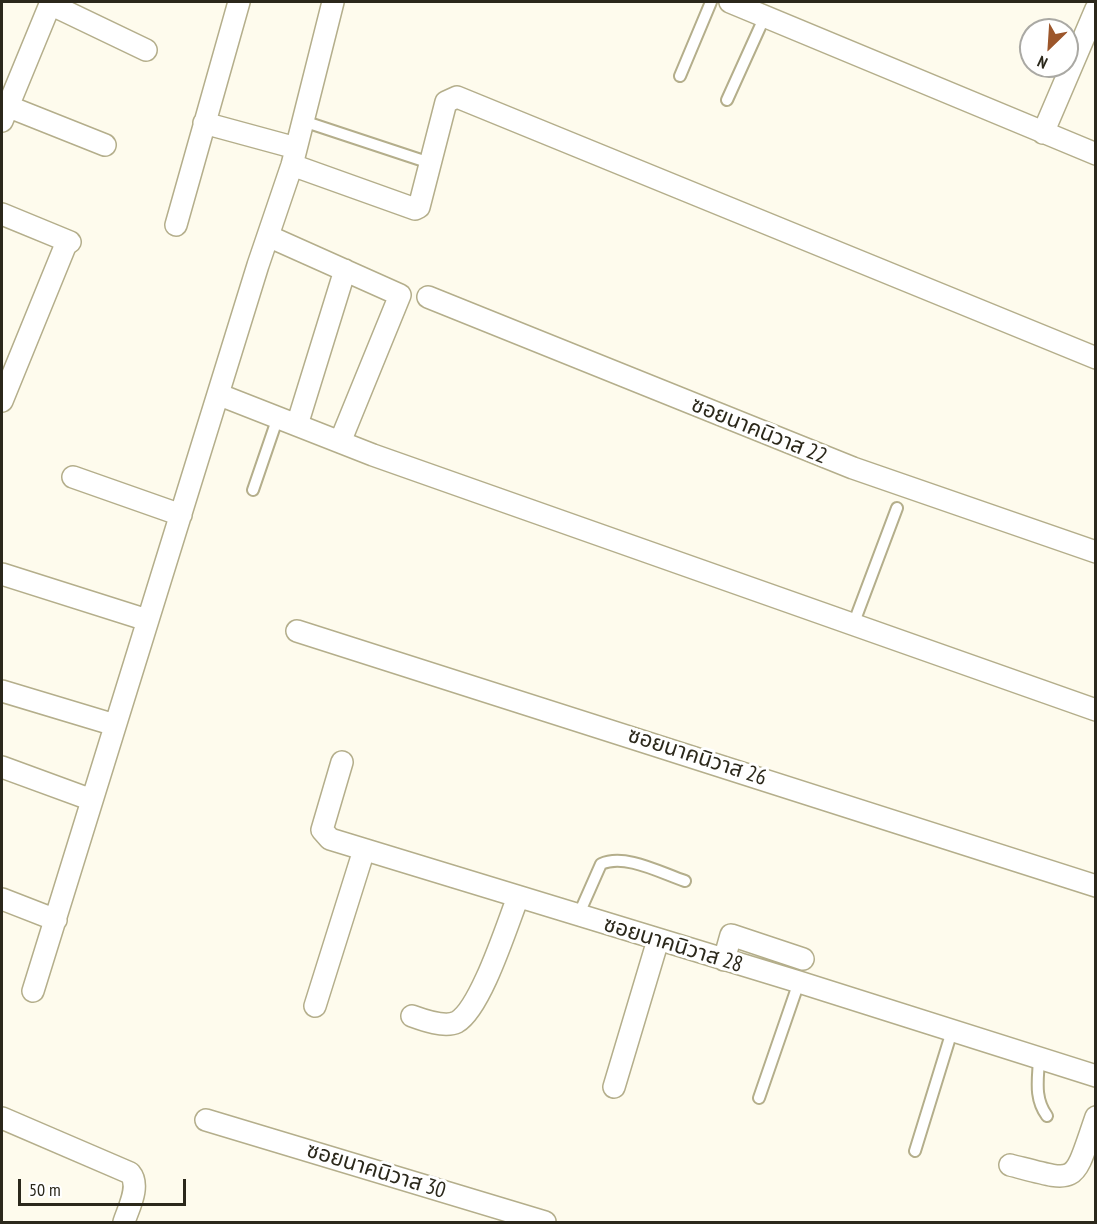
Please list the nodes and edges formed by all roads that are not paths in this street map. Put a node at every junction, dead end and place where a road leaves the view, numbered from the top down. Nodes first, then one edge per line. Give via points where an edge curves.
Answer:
1 (239, 2) edge
2 (333, 2) edge
3 (711, 2) edge
4 (730, 2) edge
5 (51, 3) edge
6 (1095, 9) edge
7 (765, 16) junction
8 (146, 50) dead end
9 (680, 76) dead end
10 (727, 100) dead end
11 (4, 113) edge
12 (303, 121) junction
13 (204, 123) junction
14 (1043, 133) junction
15 (105, 145) dead end
16 (1095, 154) edge
17 (294, 156) junction
18 (430, 163) junction
19 (2, 214) edge
20 (176, 225) dead end
21 (268, 236) junction
22 (345, 270) junction
23 (428, 297) dead end
24 (1095, 358) edge
25 (220, 395) junction
26 (2, 401) edge
27 (278, 417) junction
28 (297, 425) junction
29 (340, 442) junction
30 (73, 477) dead end
31 (253, 490) dead end
32 (897, 508) dead end
33 (181, 515) junction
34 (1095, 552) edge
35 (2, 574) edge
36 (147, 620) junction
37 (854, 625) junction
38 (297, 631) dead end
39 (2, 691) edge
40 (1095, 710) edge
41 (115, 725) junction
42 (342, 762) dead end
43 (2, 767) edge
44 (92, 800) junction
45 (364, 850) junction
46 (685, 882) dead end
47 (1095, 886) edge
48 (518, 897) junction
49 (2, 899) edge
50 (578, 916) junction
51 (56, 920) junction
52 (658, 940) junction
53 (804, 959) dead end
54 (724, 960) junction
55 (799, 982) junction
56 (33, 991) dead end
57 (315, 1006) dead end
58 (412, 1016) dead end
59 (952, 1031) junction
60 (1040, 1059) junction
61 (1095, 1076) edge
62 (614, 1087) dead end
63 (759, 1098) dead end
64 (1047, 1116) dead end
65 (1095, 1117) edge
66 (2, 1118) edge
67 (206, 1120) dead end
68 (915, 1151) dead end
69 (1010, 1165) dead end
70 (124, 1222) edge
71 (545, 1222) edge

1 - 13 street
2 - 12 street
3 - 9 lane
4 - 7 street
5 - 8 street
5 - 11 street
6 - 14 street
7 - 10 lane
7 - 14 street
11 - 15 street
12 - 17 street
12 - 18 lane
13 - 17 street
13 - 20 street
14 - 16 street
17 - 18 street via 411,209 419,207
17 - 21 street
18 - 24 street via 446,102 457,97
19 - 26 street via 70,242
21 - 22 street
21 - 25 street
22 - 28 street
22 - 29 street via 400,295
23 - 34 street, ซอยนาคนิวาส 22 via 853,468
25 - 27 street
25 - 33 street
27 - 28 street
27 - 31 lane
28 - 29 street
29 - 37 street
30 - 33 street
32 - 37 lane
33 - 36 street
35 - 36 street
36 - 41 street
37 - 40 street
38 - 47 street, ซอยนาคนิวาส 26
39 - 41 street
41 - 44 street
42 - 45 street, ซอยนาคนิวาส 28 via 322,830 330,839
43 - 44 street
44 - 51 street
45 - 48 street, ซอยนาคนิวาส 28
45 - 57 street
46 - 50 lane via 622,860 610,860 601,864
48 - 50 street, ซอยนาคนิวาส 28
48 - 58 street via 481,991 458,1022 447,1024
49 - 51 street
50 - 52 street, ซอยนาคนิวาส 28
51 - 56 street
52 - 54 street, ซอยนาคนิวาส 28
52 - 62 street
53 - 54 street via 731,935
54 - 55 street, ซอยนาคนิวาส 28
55 - 59 street, ซอยนาคนิวาส 28
55 - 63 lane
59 - 60 street, ซอยนาคนิวาส 28
59 - 68 lane
60 - 61 street, ซอยนาคนิวาส 28
60 - 64 lane via 1039,1105
65 - 69 street via 1077,1170 1069,1176 1057,1178
66 - 70 street via 130,1173 135,1180
67 - 71 street, ซอยนาคนิวาส 30

